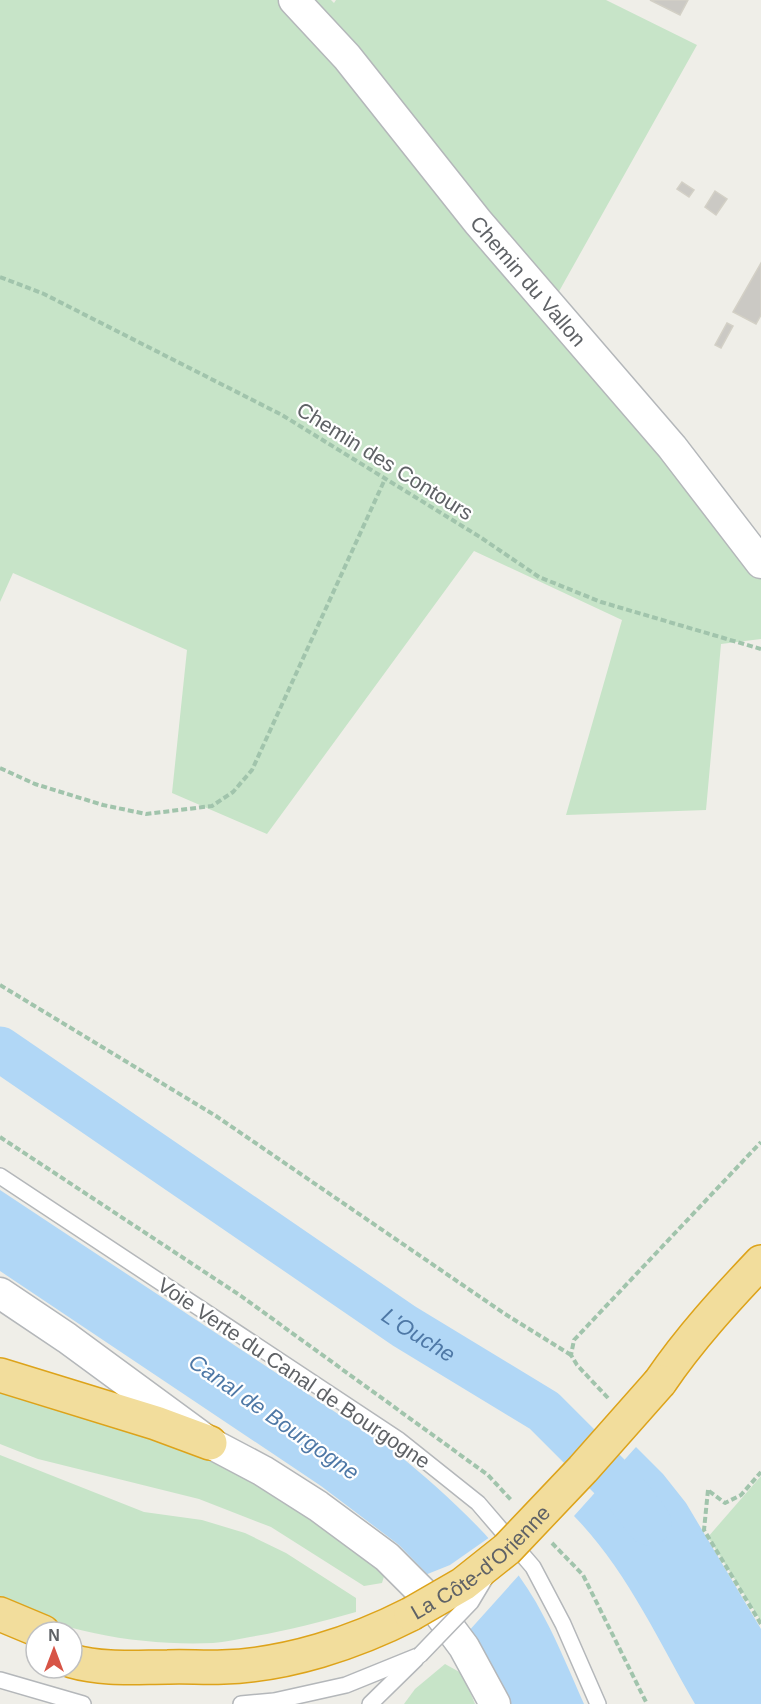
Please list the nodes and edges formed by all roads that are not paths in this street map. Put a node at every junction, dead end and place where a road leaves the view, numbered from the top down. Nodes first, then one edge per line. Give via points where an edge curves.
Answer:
1 (294, 0) edge
2 (761, 563) edge
3 (0, 1176) edge
4 (761, 1262) edge
5 (761, 1287) edge
6 (0, 1293) edge
7 (0, 1375) edge
8 (660, 1382) junction
9 (210, 1443) junction
10 (492, 1563) junction
11 (0, 1614) edge
12 (24, 1624) edge
13 (0, 1636) edge
14 (24, 1645) edge
15 (84, 1646) edge
16 (420, 1655) junction
17 (84, 1663) edge
18 (179, 1666) junction
19 (0, 1680) edge
20 (83, 1704) edge
21 (240, 1704) edge
22 (370, 1704) edge
23 (495, 1704) edge
24 (598, 1704) edge

1 - 2 street, Chemin du Vallon via 347,57 478,222 672,447
3 - 24 lane, Voie Verte du Canal de Bourgogne via 399,1440 478,1503 532,1567 563,1624
4 - 8 highway, La Côte-d'Orienne via 687,1344
5 - 8 highway, La Côte-d'Orienne via 695,1357
6 - 9 street
7 - 9 highway
8 - 10 highway, La Côte-d'Orienne, bridge
9 - 23 street via 318,1506 387,1557 426,1596 464,1647
10 - 16 lane, bridge via 471,1602
10 - 18 highway, La Côte-d'Orienne, bridge via 411,1614 356,1638 266,1663
11 - 12 highway
13 - 14 highway
15 - 18 highway, La Côte-d'Orienne
16 - 21 lane via 346,1685 274,1701
16 - 22 lane
17 - 18 highway, La Côte-d'Orienne via 118,1668
19 - 20 lane

